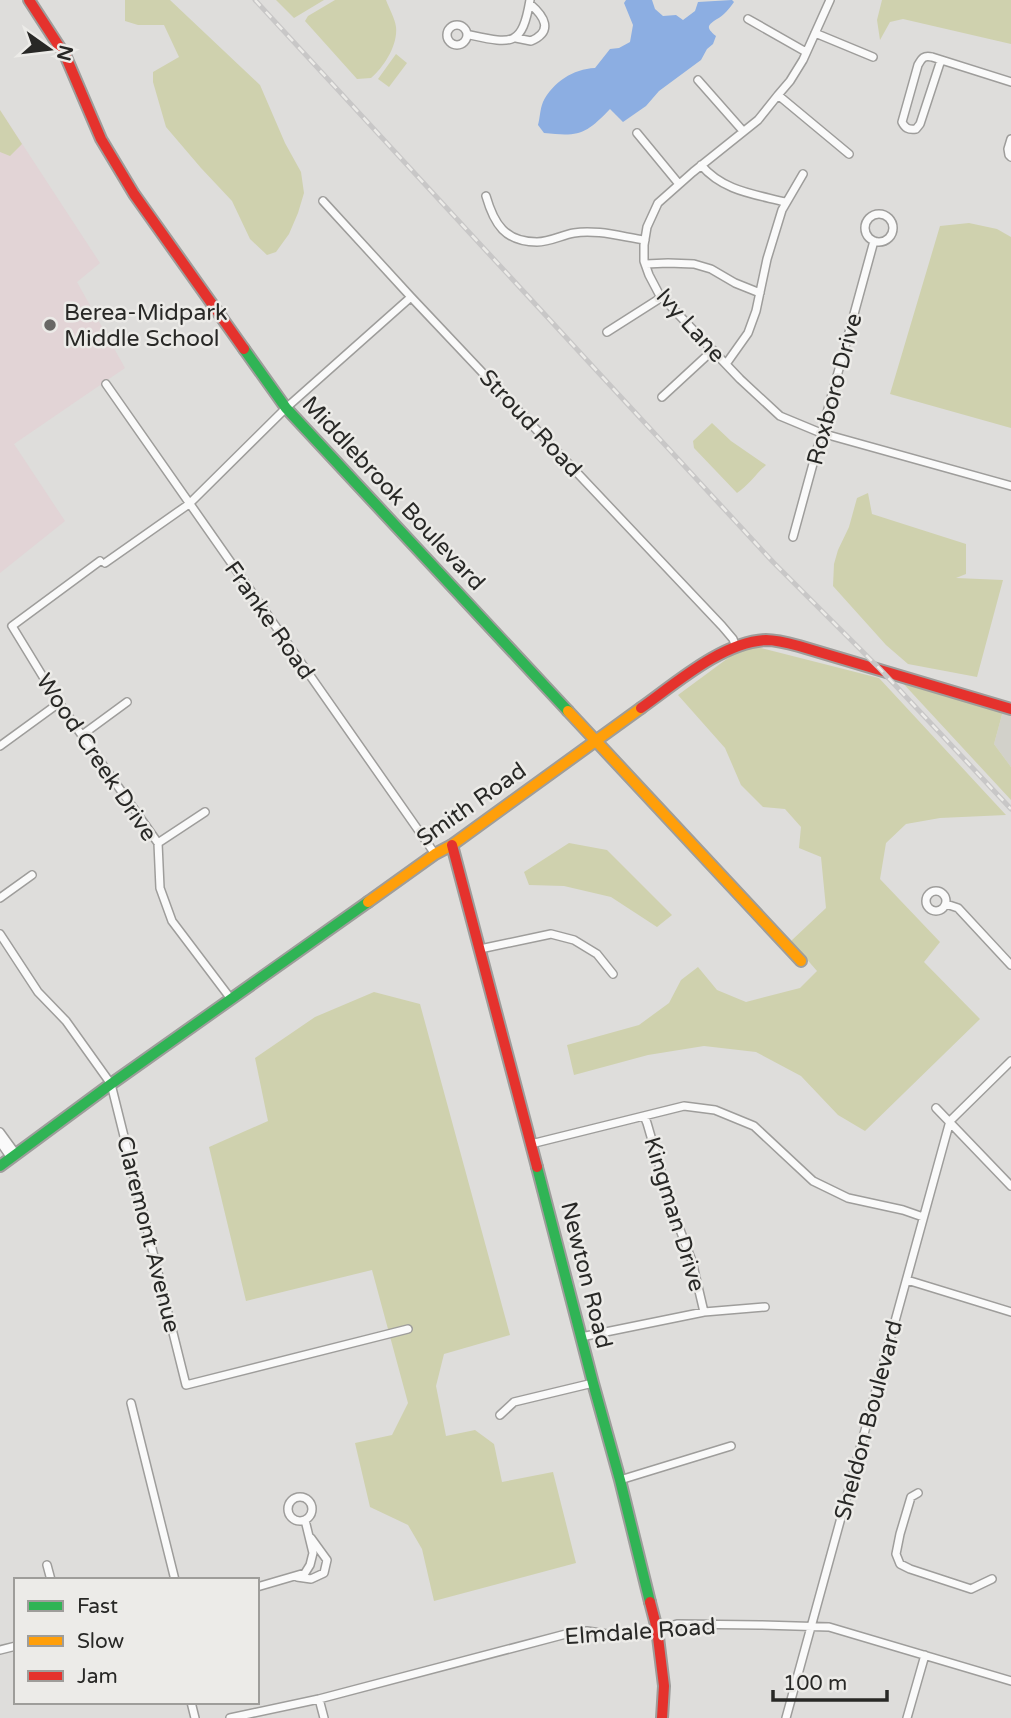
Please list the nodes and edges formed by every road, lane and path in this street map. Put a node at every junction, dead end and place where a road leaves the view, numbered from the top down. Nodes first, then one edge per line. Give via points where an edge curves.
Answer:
1 (29, 0) edge
2 (830, 0) edge
3 (530, 2) edge
4 (748, 19) dead end
5 (815, 33) junction
6 (467, 35) dead end
7 (516, 38) junction
8 (806, 52) junction
9 (873, 57) dead end
10 (941, 60) junction
11 (698, 80) dead end
12 (1011, 82) edge
13 (778, 95) junction
14 (744, 131) junction
15 (637, 133) dead end
16 (1011, 139) edge
17 (849, 153) dead end
18 (1011, 157) edge
19 (701, 165) junction
20 (803, 174) dead end
21 (679, 184) junction
22 (486, 196) dead end
23 (323, 201) dead end
24 (785, 202) junction
25 (645, 240) junction
26 (874, 241) junction
27 (646, 264) junction
28 (760, 293) junction
29 (411, 297) junction
30 (662, 297) junction
31 (607, 332) dead end
32 (713, 350) junction
33 (726, 364) junction
34 (106, 384) dead end
35 (662, 397) dead end
36 (286, 408) junction
37 (821, 433) junction
38 (1011, 486) edge
39 (189, 504) junction
40 (793, 537) dead end
41 (736, 648) junction
42 (127, 702) dead end
43 (60, 703) junction
44 (1011, 709) edge
45 (82, 735) junction
46 (596, 741) junction
47 (0, 746) edge
48 (205, 812) dead end
49 (158, 843) junction
50 (452, 845) junction
51 (435, 854) junction
52 (32, 875) dead end
53 (0, 898) edge
54 (946, 904) dead end
55 (0, 934) edge
56 (480, 949) junction
57 (801, 961) dead end
58 (1011, 965) edge
59 (613, 974) dead end
60 (231, 999) junction
61 (1011, 1061) edge
62 (111, 1084) junction
63 (936, 1108) dead end
64 (644, 1116) junction
65 (950, 1121) junction
66 (0, 1132) edge
67 (0, 1142) edge
68 (531, 1144) junction
69 (14, 1156) junction
70 (0, 1166) edge
71 (1011, 1186) edge
72 (923, 1217) junction
73 (907, 1280) junction
74 (765, 1307) dead end
75 (704, 1312) junction
76 (1011, 1312) edge
77 (408, 1329) dead end
78 (581, 1336) junction
79 (593, 1383) junction
80 (131, 1403) dead end
81 (500, 1415) dead end
82 (731, 1446) dead end
83 (620, 1480) junction
84 (918, 1493) dead end
85 (305, 1520) dead end
86 (309, 1535) junction
87 (47, 1565) dead end
88 (297, 1576) junction
89 (50, 1578) edge
90 (175, 1578) edge
91 (992, 1579) dead end
92 (259, 1586) edge
93 (811, 1626) junction
94 (657, 1629) junction
95 (925, 1655) junction
96 (1011, 1681) edge
97 (319, 1699) junction
98 (230, 1718) edge
99 (324, 1718) edge
100 (662, 1718) edge
101 (786, 1718) edge
102 (907, 1718) edge

1 - 36 street, Middlebrook Boulevard via 66,58 101,139 134,194
2 - 5 street, Ivy Lane
3 - 7 street
3 - 7 street via 542,15 543,30 531,41
4 - 8 street
5 - 8 street, Ivy Lane
5 - 9 street
6 - 7 street via 495,41
8 - 13 street, Ivy Lane
10 - 10 street via 928,56 918,65 902,122 910,130 920,124
10 - 12 street
11 - 14 street
13 - 14 street, Ivy Lane
13 - 17 street
14 - 19 street, Ivy Lane
15 - 21 street
16 - 18 street
19 - 21 street, Ivy Lane
19 - 24 street via 717,181 735,189
20 - 24 street
21 - 25 street, Ivy Lane via 658,203
22 - 25 street via 500,228 522,240 537,242 575,232
23 - 29 street, Stroud Road
24 - 28 street
25 - 27 street, Ivy Lane
26 - 26 street, Roxboro Drive via 887,239 893,231 889,218 881,214 869,218 865,226
26 - 37 street, Roxboro Drive
27 - 28 street via 694,264
27 - 30 street, Ivy Lane
28 - 33 street via 748,332
29 - 36 street
29 - 41 street, Stroud Road via 722,626
30 - 31 street
30 - 32 street, Ivy Lane
32 - 33 street, Ivy Lane
32 - 35 street
33 - 37 street, Ivy Lane via 780,416
34 - 39 street, Franke Road
36 - 39 street
36 - 46 street, Middlebrook Boulevard
37 - 38 street, Ivy Lane
37 - 40 street, Roxboro Drive
39 - 43 street, Wood Creek Drive via 12,626
39 - 51 street, Franke Road
41 - 44 street, Smith Road via 761,641 788,643
41 - 46 street, Smith Road via 709,660
42 - 45 street
43 - 45 street, Wood Creek Drive
43 - 47 street
45 - 49 street, Wood Creek Drive
46 - 50 street, Smith Road
46 - 57 street, Middlebrook Boulevard
48 - 49 street
49 - 60 street, Wood Creek Drive via 160,888 172,921
50 - 51 street, Smith Road
50 - 56 street, Newton Road
51 - 60 street, Smith Road
52 - 53 street
54 - 58 street via 958,908
55 - 62 street via 38,992 66,1021
56 - 59 street via 551,934 574,940 597,954
56 - 68 street, Newton Road
60 - 62 street, Smith Road
61 - 65 street
62 - 69 street, Smith Road
62 - 77 street, Claremont Avenue via 186,1385
63 - 65 street
64 - 68 street
64 - 72 street via 684,1106 715,1110 754,1126 813,1181 848,1198
64 - 75 street, Kingman Drive
65 - 71 street
65 - 72 street, Sheldon Boulevard
66 - 69 street
67 - 69 street
68 - 78 street, Newton Road
69 - 70 street, Smith Road
72 - 73 street, Sheldon Boulevard
73 - 76 street
73 - 93 street, Sheldon Boulevard
74 - 75 street
75 - 78 street
78 - 79 street, Newton Road
79 - 81 street via 514,1402
79 - 83 street, Newton Road
80 - 90 street
82 - 83 street
83 - 94 street, Newton Road
84 - 91 street via 911,1497 900,1534 896,1554 900,1564 971,1589
85 - 86 street
86 - 88 street via 310,1565
86 - 88 street via 327,1560 324,1573 311,1579
87 - 89 street
88 - 92 street
93 - 94 street, Elmdale Road via 677,1624
93 - 95 street, Elmdale Road
93 - 101 street, Sheldon Boulevard
94 - 97 street, Elmdale Road via 640,1635 566,1634
94 - 100 street, Newton Road via 664,1686
95 - 96 street, Elmdale Road
95 - 102 street
97 - 98 street, Elmdale Road
97 - 99 street

